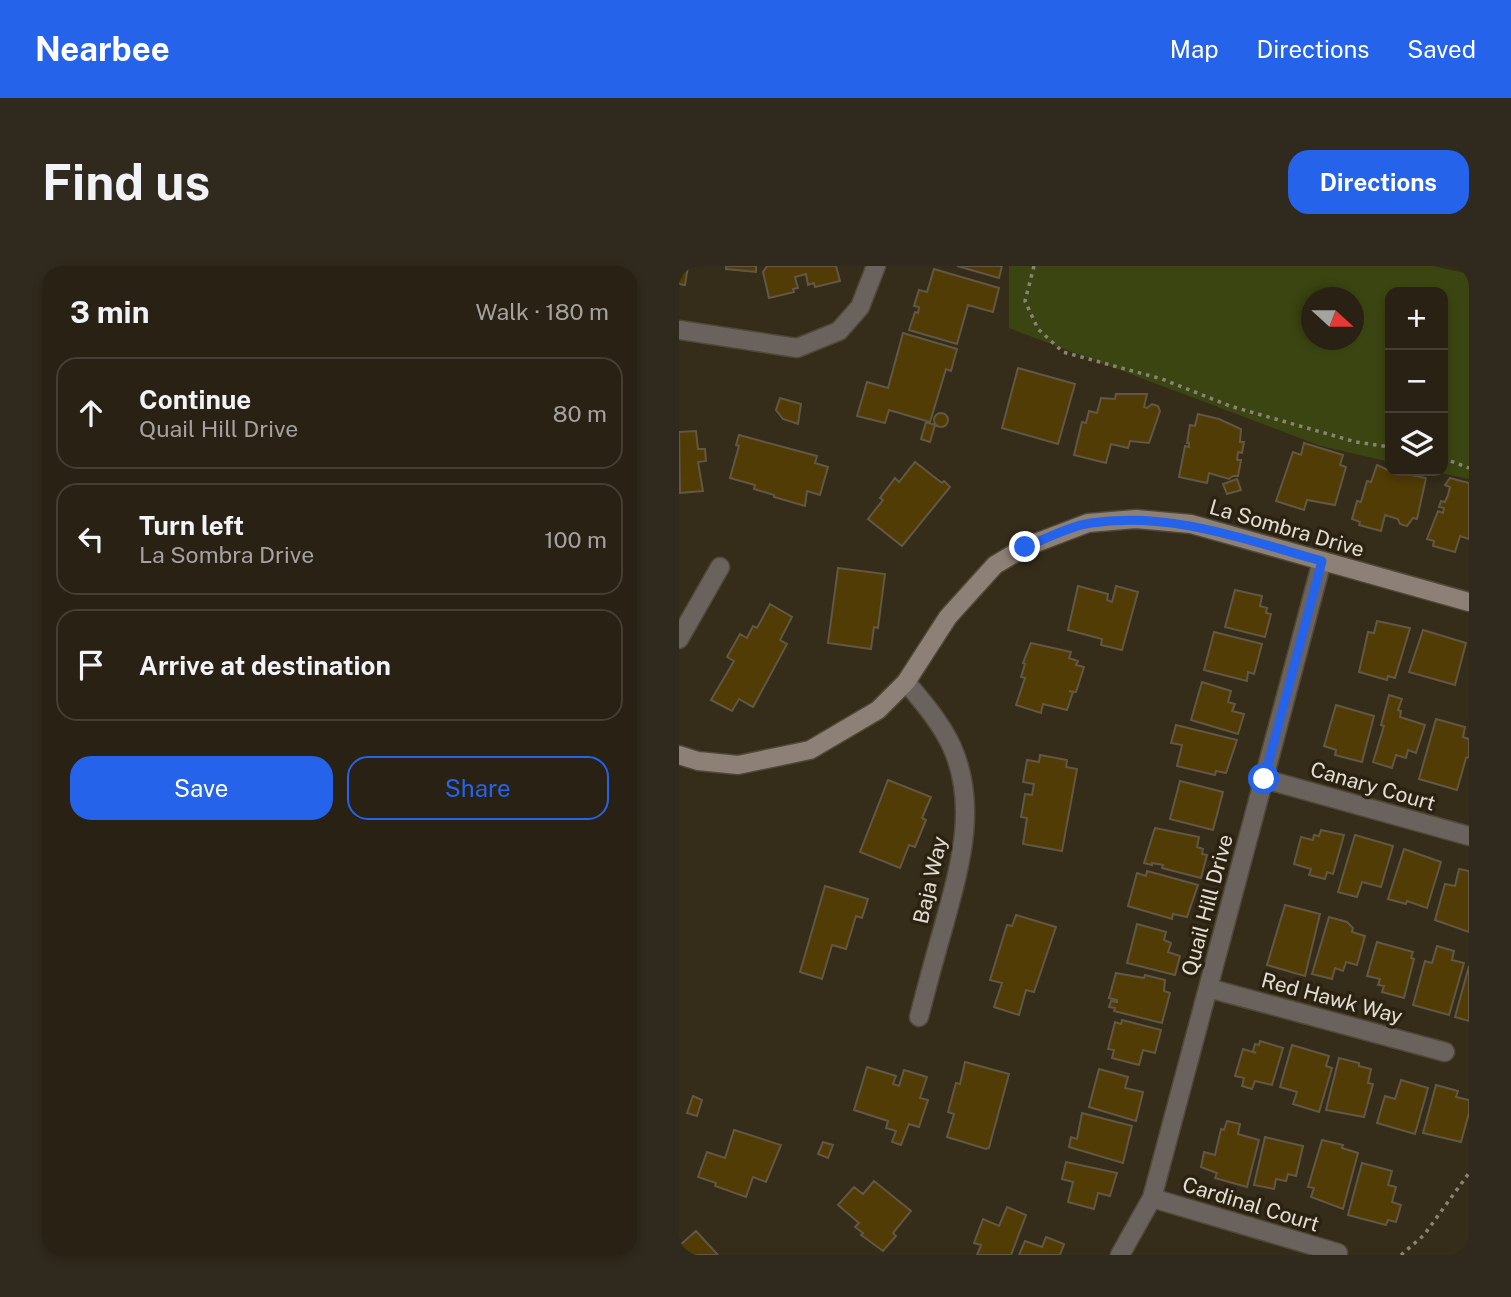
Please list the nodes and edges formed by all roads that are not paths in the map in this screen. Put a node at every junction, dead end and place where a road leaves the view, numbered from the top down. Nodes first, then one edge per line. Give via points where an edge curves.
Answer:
1 (876, 266) edge
2 (679, 330) edge
3 (1322, 561) junction
4 (720, 567) dead end
5 (1469, 602) edge
6 (679, 639) edge
7 (906, 682) junction
8 (679, 755) edge
9 (1264, 779) junction
10 (1469, 836) edge
11 (1208, 988) junction
12 (919, 1017) dead end
13 (1445, 1052) dead end
14 (1152, 1198) junction
15 (1338, 1253) dead end
16 (1120, 1255) edge

1 - 2 street via 860,307 839,331 797,348
3 - 5 street, La Sombra Drive
3 - 7 street, La Sombra Drive via 1191,524 1136,519 1088,523 1025,547 995,565 949,617
3 - 9 street, Quail Hill Drive
4 - 6 street
7 - 8 street, La Sombra Drive via 878,710 810,750 738,765
7 - 12 street, Baja Way via 932,712 952,748 966,814 962,858
9 - 10 street, Canary Court
9 - 11 street, Quail Hill Drive
11 - 13 street, Red Hawk Way
11 - 14 street, Quail Hill Drive
14 - 15 street, Cardinal Court
14 - 16 street, Quail Hill Drive

